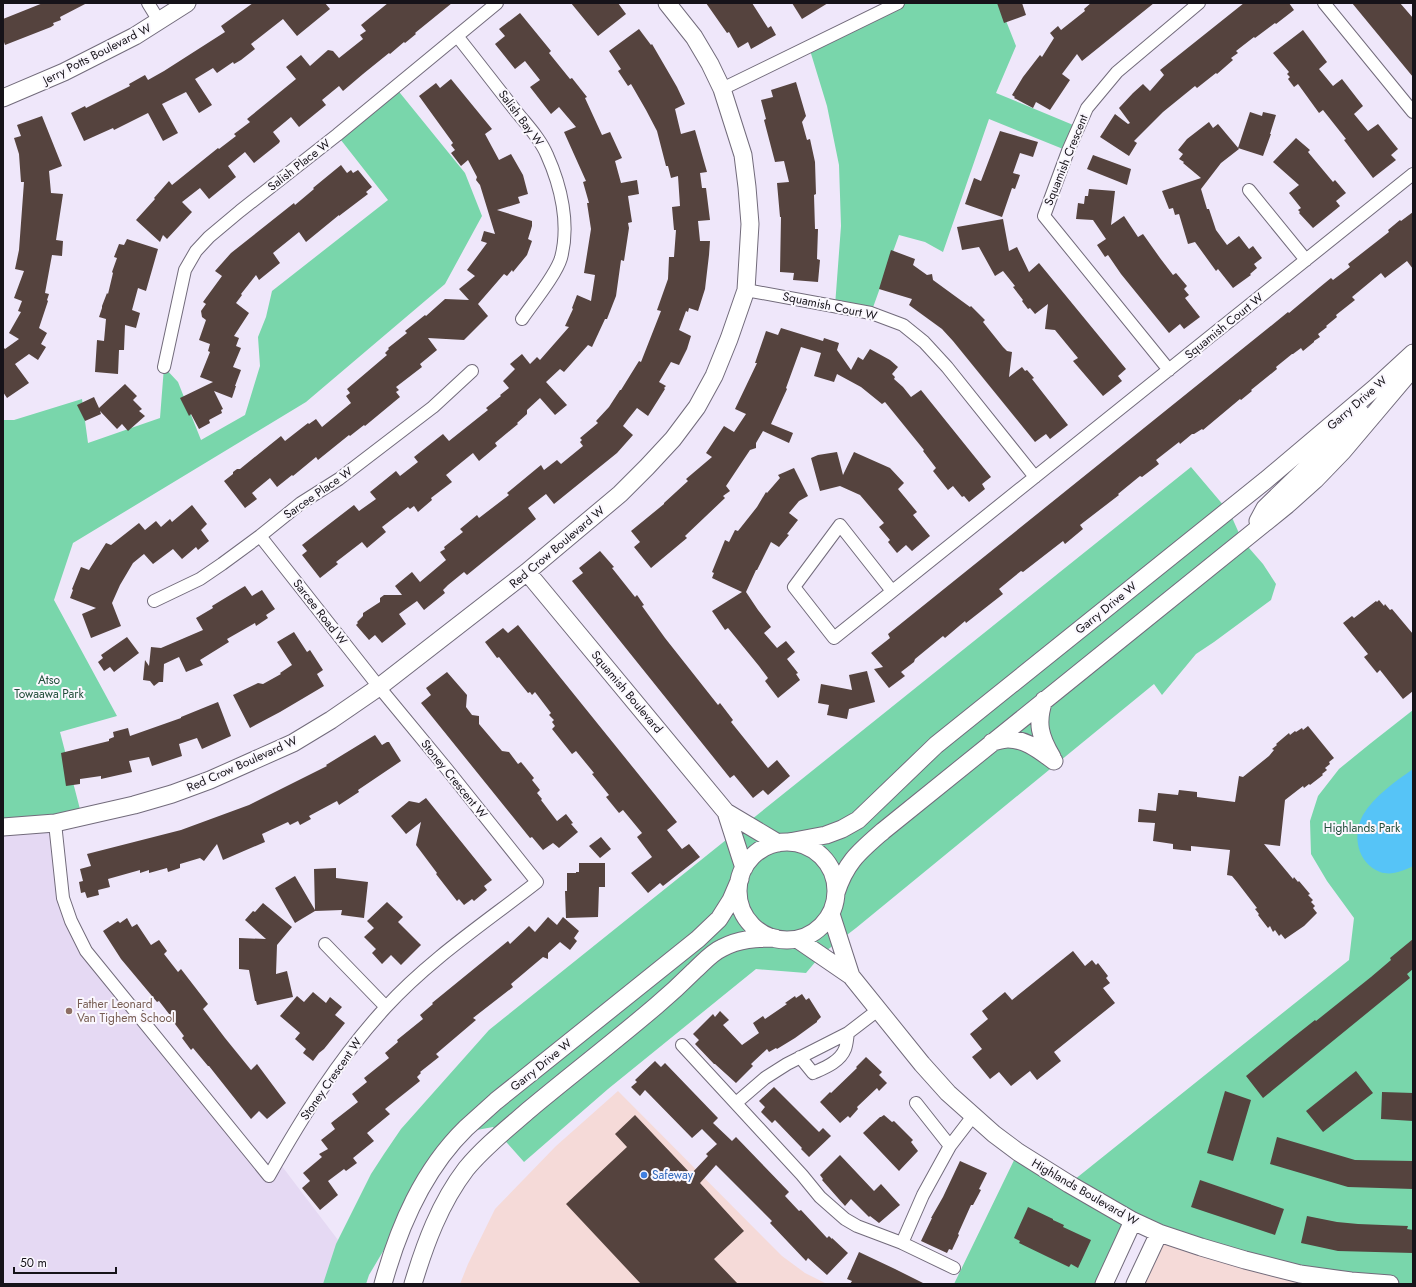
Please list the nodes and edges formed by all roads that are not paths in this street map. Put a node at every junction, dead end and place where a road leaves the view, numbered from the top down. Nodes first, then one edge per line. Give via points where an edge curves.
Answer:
1 (148, 3) edge
2 (187, 3) edge
3 (497, 3) edge
4 (667, 3) edge
5 (1200, 3) edge
6 (1324, 3) edge
7 (893, 4) edge
8 (159, 21) junction
9 (457, 36) junction
10 (722, 89) junction
11 (3, 98) edge
12 (1413, 112) edge
13 (1413, 174) edge
14 (1249, 190) dead end
15 (1306, 260) junction
16 (746, 290) junction
17 (522, 319) dead end
18 (1413, 353) edge
19 (164, 367) dead end
20 (1413, 368) edge
21 (1169, 370) junction
22 (472, 372) dead end
23 (1376, 386) junction
24 (1035, 477) junction
25 (1252, 532) junction
26 (260, 536) junction
27 (528, 572) junction
28 (892, 591) junction
29 (154, 601) dead end
30 (379, 687) junction
31 (1044, 700) junction
32 (992, 742) junction
33 (726, 812) junction
34 (55, 823) junction
35 (3, 827) edge
36 (784, 843) junction
37 (742, 874) junction
38 (836, 893) junction
39 (831, 914) junction
40 (775, 938) junction
41 (797, 939) junction
42 (325, 944) dead end
43 (851, 976) junction
44 (386, 1007) junction
45 (878, 1010) junction
46 (848, 1033) junction
47 (682, 1045) dead end
48 (800, 1057) junction
49 (736, 1103) junction
50 (916, 1103) dead end
51 (973, 1116) junction
52 (950, 1146) junction
53 (1133, 1222) junction
54 (1159, 1233) junction
55 (902, 1243) junction
56 (954, 1268) dead end
57 (383, 1284) edge
58 (413, 1284) edge
59 (1104, 1284) edge
60 (1135, 1284) edge
61 (1390, 1284) edge

1 - 8 street
2 - 8 main road, Jerry Potts Boulevard W
3 - 9 street, Salish Place W
4 - 10 main road, Red Crow Boulevard W via 694,37
5 - 21 street, Squamish Crescent via 1117,72 1087,108 1044,216
6 - 12 street
7 - 10 street
8 - 11 main road, Jerry Potts Boulevard W via 64,72
9 - 17 street, Salish Bay W via 533,133 547,154 557,181 563,210 564,236 560,259
9 - 19 street, Salish Place W via 240,211 196,251 185,270
10 - 16 main road, Red Crow Boulevard W via 743,155 747,187 750,224
13 - 15 street, Squamish Court W
14 - 15 street
15 - 21 street, Squamish Court W
16 - 24 street, Squamish Court W via 872,313 903,325 924,342 947,367
16 - 27 main road, Red Crow Boulevard W via 714,376 697,407 673,439 620,494
18 - 23 main road, Garry Drive W
20 - 25 main road, Garry Drive W via 1315,480
21 - 24 street, Squamish Court W
22 - 26 street, Sarcee Place W via 433,407 339,479 300,502
23 - 25 main road via 1360,413 1265,508
23 - 36 main road, Garry Drive W via 1266,480 936,745 858,820 826,835
24 - 28 street, Squamish Court W
25 - 31 main road, Garry Drive W
26 - 29 street, Sarcee Place W via 200,579
26 - 30 street, Sarcee Road W
27 - 30 main road, Red Crow Boulevard W
27 - 33 main road, Squamish Boulevard
28 - 28 street, Squamish Court W via 840,524 794,587 834,638
30 - 34 main road, Red Crow Boulevard W via 293,743 210,780 134,805
30 - 44 street, Stoney Crescent W via 537,882 429,965
31 - 32 main road, Garry Drive W
31 - 32 main road via 1039,714 1040,728 1043,743 1054,761 1024,742 1008,739
32 - 38 main road, Garry Drive W via 862,849 848,864
33 - 36 main road, Squamish Boulevard
33 - 37 main road, Squamish Boulevard
34 - 35 main road, Red Crow Boulevard W
34 - 44 street, Stoney Crescent W via 64,898 71,921 86,951 269,1176 312,1103
36 - 37 main road via 768,846 758,852 750,859
36 - 38 main road via 800,844 819,854 832,871
37 - 40 main road via 739,900 743,911 748,920 760,931
37 - 57 main road, Garry Drive W via 731,900 719,919 698,940 496,1101 451,1145 414,1198 401,1228
38 - 39 main road
39 - 41 main road via 816,930
39 - 43 main road, Highlands Boulevard W
40 - 41 main road
40 - 58 main road via 756,938 721,948 657,1006 487,1147 466,1169 439,1215 425,1244
41 - 43 main road, Highlands Boulevard W
42 - 44 street
43 - 45 main road, Highlands Boulevard W
45 - 46 street
45 - 51 main road, Highlands Boulevard W via 922,1064
46 - 48 street
46 - 48 street via 845,1049 824,1069 812,1073
47 - 49 street
48 - 49 street via 766,1078
49 - 55 street via 820,1197 845,1219
50 - 52 street
51 - 52 street
51 - 53 main road, Highlands Boulevard W via 1047,1171
52 - 55 street via 923,1195
53 - 54 main road, Highlands Boulevard W
53 - 59 main road
54 - 60 main road
54 - 61 main road, Highlands Boulevard W via 1300,1274
55 - 56 street

